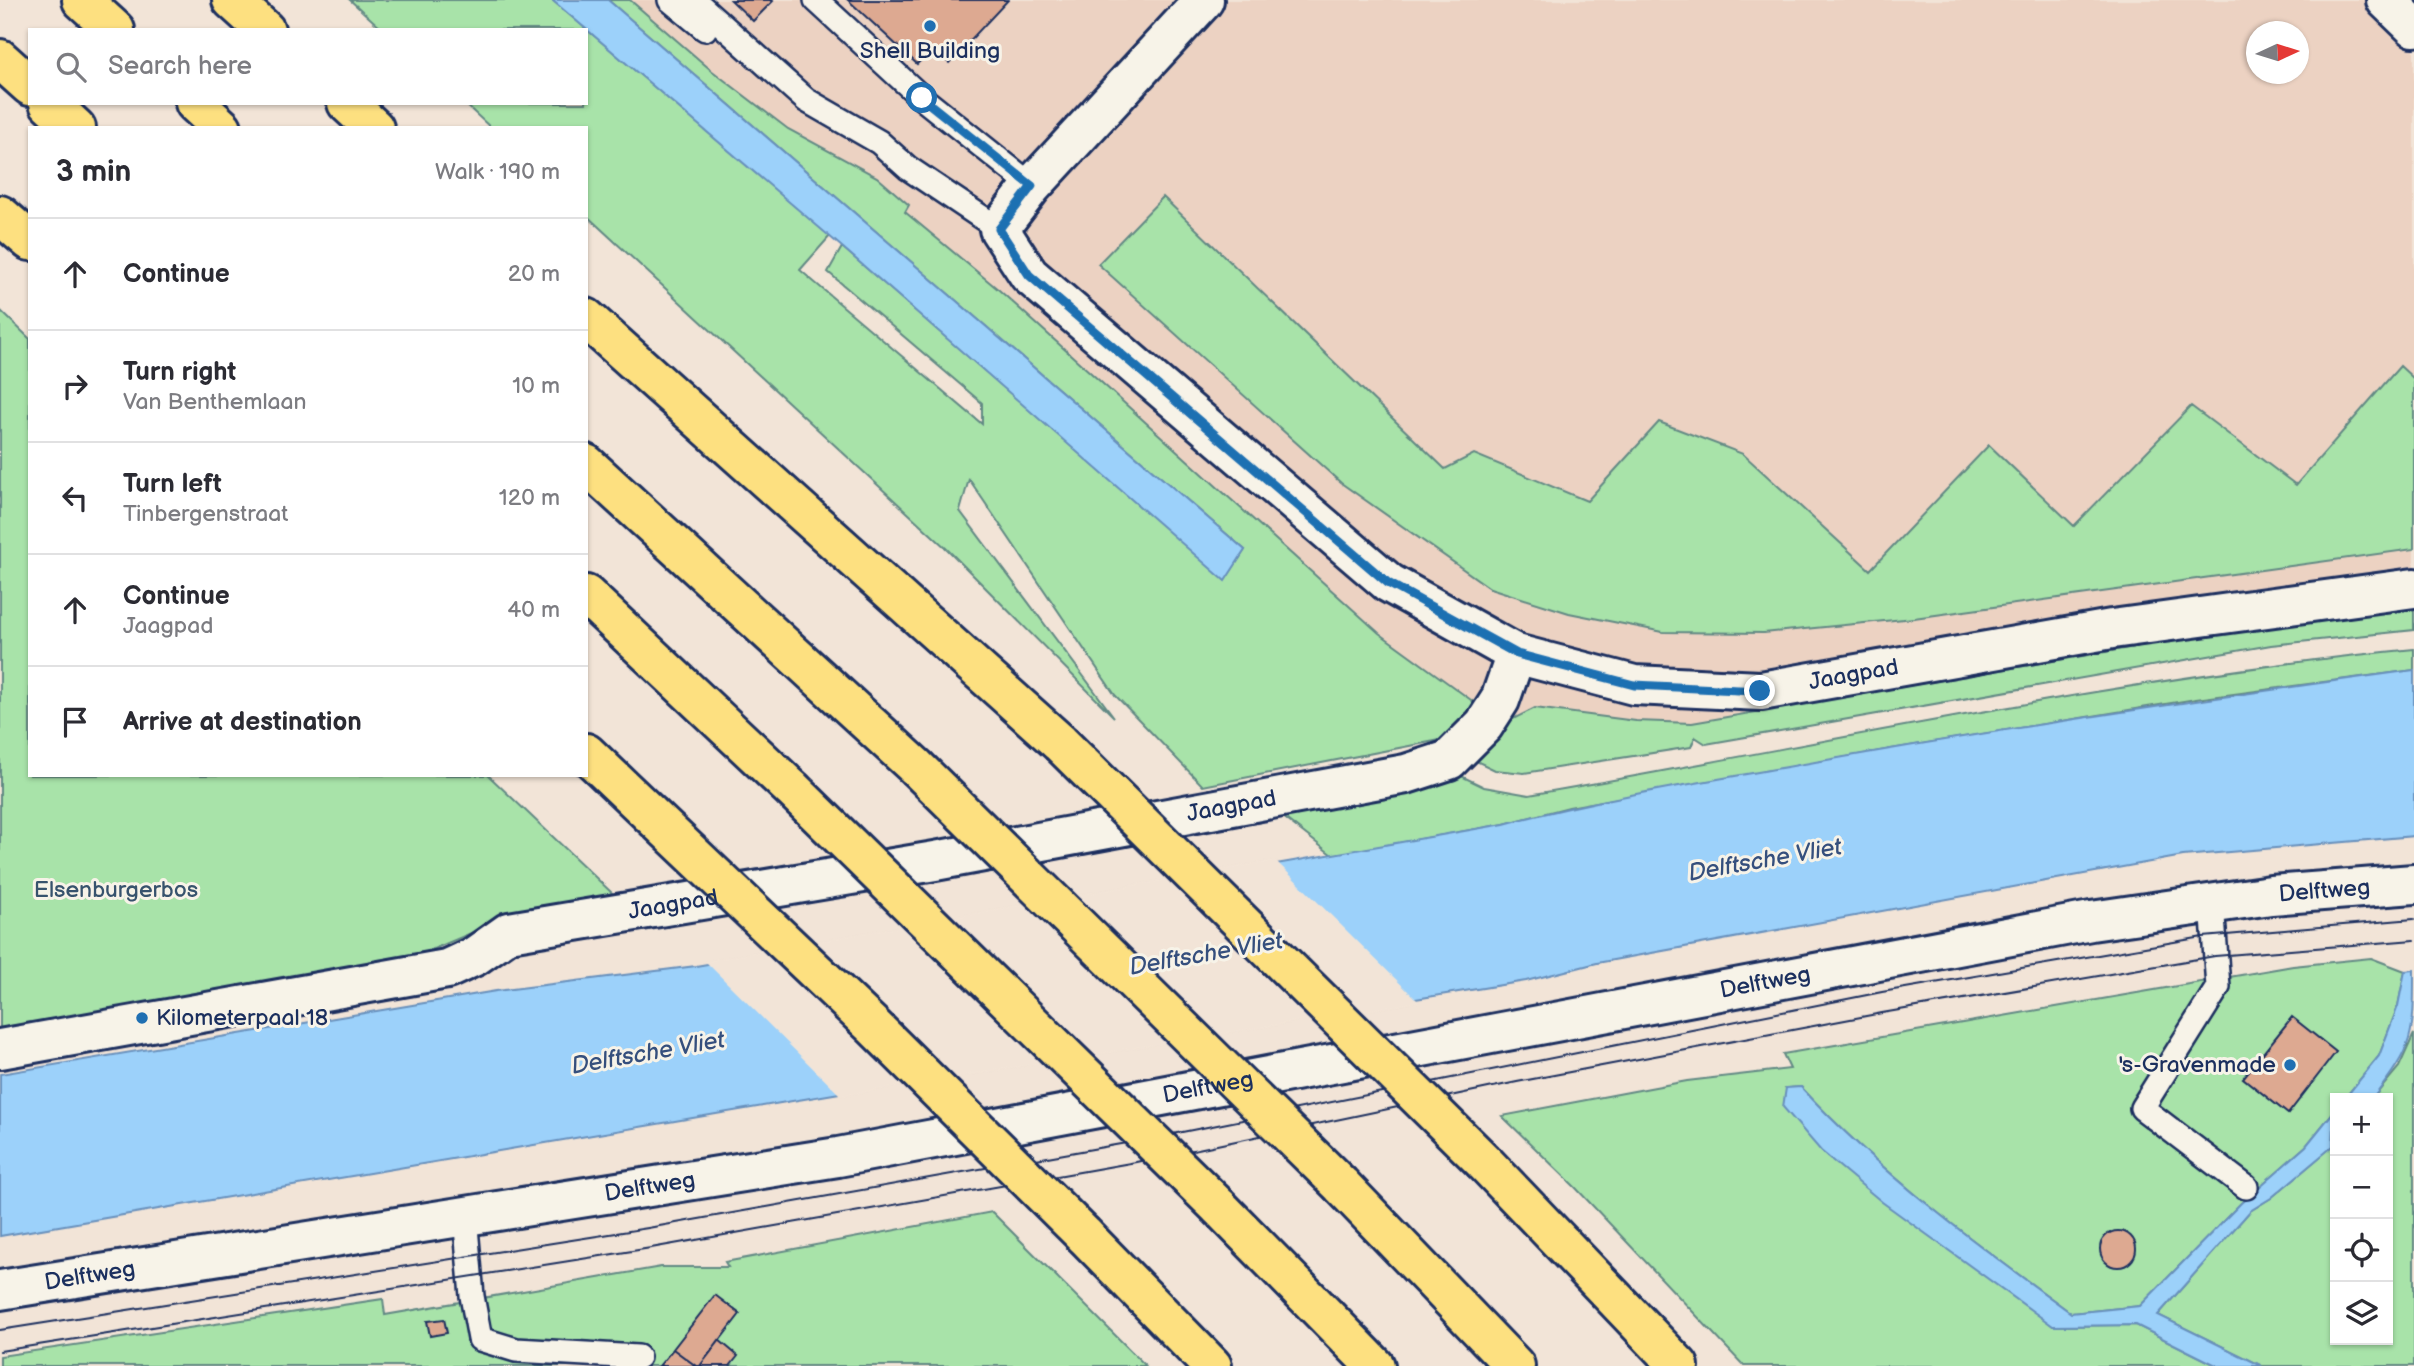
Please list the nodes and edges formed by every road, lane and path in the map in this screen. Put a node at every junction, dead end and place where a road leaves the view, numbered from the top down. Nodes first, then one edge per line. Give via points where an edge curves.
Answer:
1 (82, 0) edge
2 (232, 0) edge
3 (670, 0) edge
4 (694, 0) edge
5 (816, 0) edge
6 (1204, 0) edge
7 (2386, 0) edge
8 (2414, 27) edge
9 (113, 28) edge
10 (263, 28) edge
11 (0, 59) edge
12 (28, 84) edge
13 (51, 105) edge
14 (197, 105) edge
15 (349, 105) edge
16 (74, 126) edge
17 (220, 126) edge
18 (372, 126) edge
19 (860, 131) junction
20 (1032, 186) junction
21 (0, 215) edge
22 (999, 229) junction
23 (28, 239) edge
24 (588, 320) edge
25 (588, 466) edge
26 (2414, 588) edge
27 (588, 597) edge
28 (1517, 654) junction
29 (588, 755) edge
30 (2414, 884) edge
31 (2212, 903) junction
32 (0, 1049) edge
33 (2246, 1187) dead end
34 (465, 1216) junction
35 (0, 1290) edge
36 (638, 1357) dead end
37 (1212, 1366) edge
38 (1375, 1366) edge
39 (1514, 1366) edge
40 (1679, 1366) edge

1 - 9 highway
2 - 10 highway
3 - 19 lane via 793,103
4 - 19 lane via 806,100
5 - 20 lane via 922,98
6 - 20 street
7 - 8 street
11 - 12 highway
13 - 16 highway
14 - 17 highway
15 - 18 highway
19 - 22 lane
20 - 22 street
21 - 23 highway
22 - 28 street via 1029,275 1388,583
24 - 40 highway, bridge via 1060,743 1484,1162
25 - 39 highway, bridge via 916,767 1341,1185
26 - 28 street, Jaagpad via 2112,629 1760,691 1634,685
27 - 38 highway, bridge via 792,789
28 - 32 street, Jaagpad via 1485,725 1449,760 1406,774 921,863 509,932 447,970
29 - 37 highway, bridge via 873,1026
30 - 31 street, Delftweg
31 - 33 lane via 2218,987 2142,1108
31 - 34 street, Delftweg via 2024,933 838,1157
34 - 35 street, Delftweg
34 - 36 lane via 480,1339 516,1350

